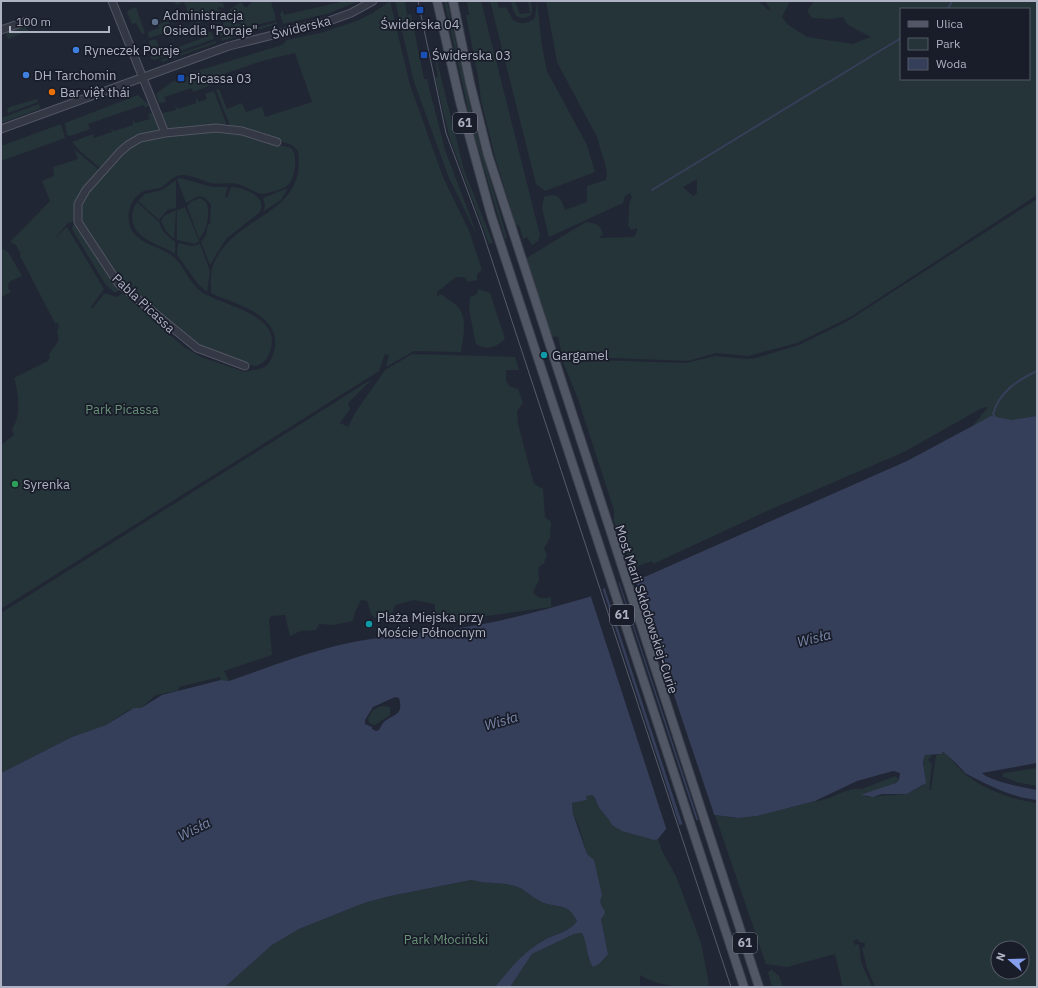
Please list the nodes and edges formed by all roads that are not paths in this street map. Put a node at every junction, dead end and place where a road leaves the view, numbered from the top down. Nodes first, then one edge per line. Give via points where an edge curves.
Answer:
1 (112, 1) edge
2 (373, 1) edge
3 (437, 1) edge
4 (453, 1) edge
5 (27, 21) dead end
6 (1, 30) edge
7 (144, 78) junction
8 (1, 129) edge
9 (165, 133) junction
10 (277, 142) dead end
11 (245, 366) dead end
12 (744, 987) edge
13 (760, 987) edge

1 - 7 street
2 - 7 street, Świderska via 329,21 230,46
3 - 12 main road, Most Marii Skłodowskiej-Curie / 61 via 474,158 500,242
4 - 13 main road, Most Marii Skłodowskiej-Curie / 61 via 468,77 488,155
5 - 6 street
7 - 8 street, Świderska
7 - 9 street
9 - 10 street, Pabla Picassa via 225,129 242,131
9 - 11 street, Pabla Picassa via 140,138 120,152 82,195 78,204 78,222 118,283 163,322 197,348

